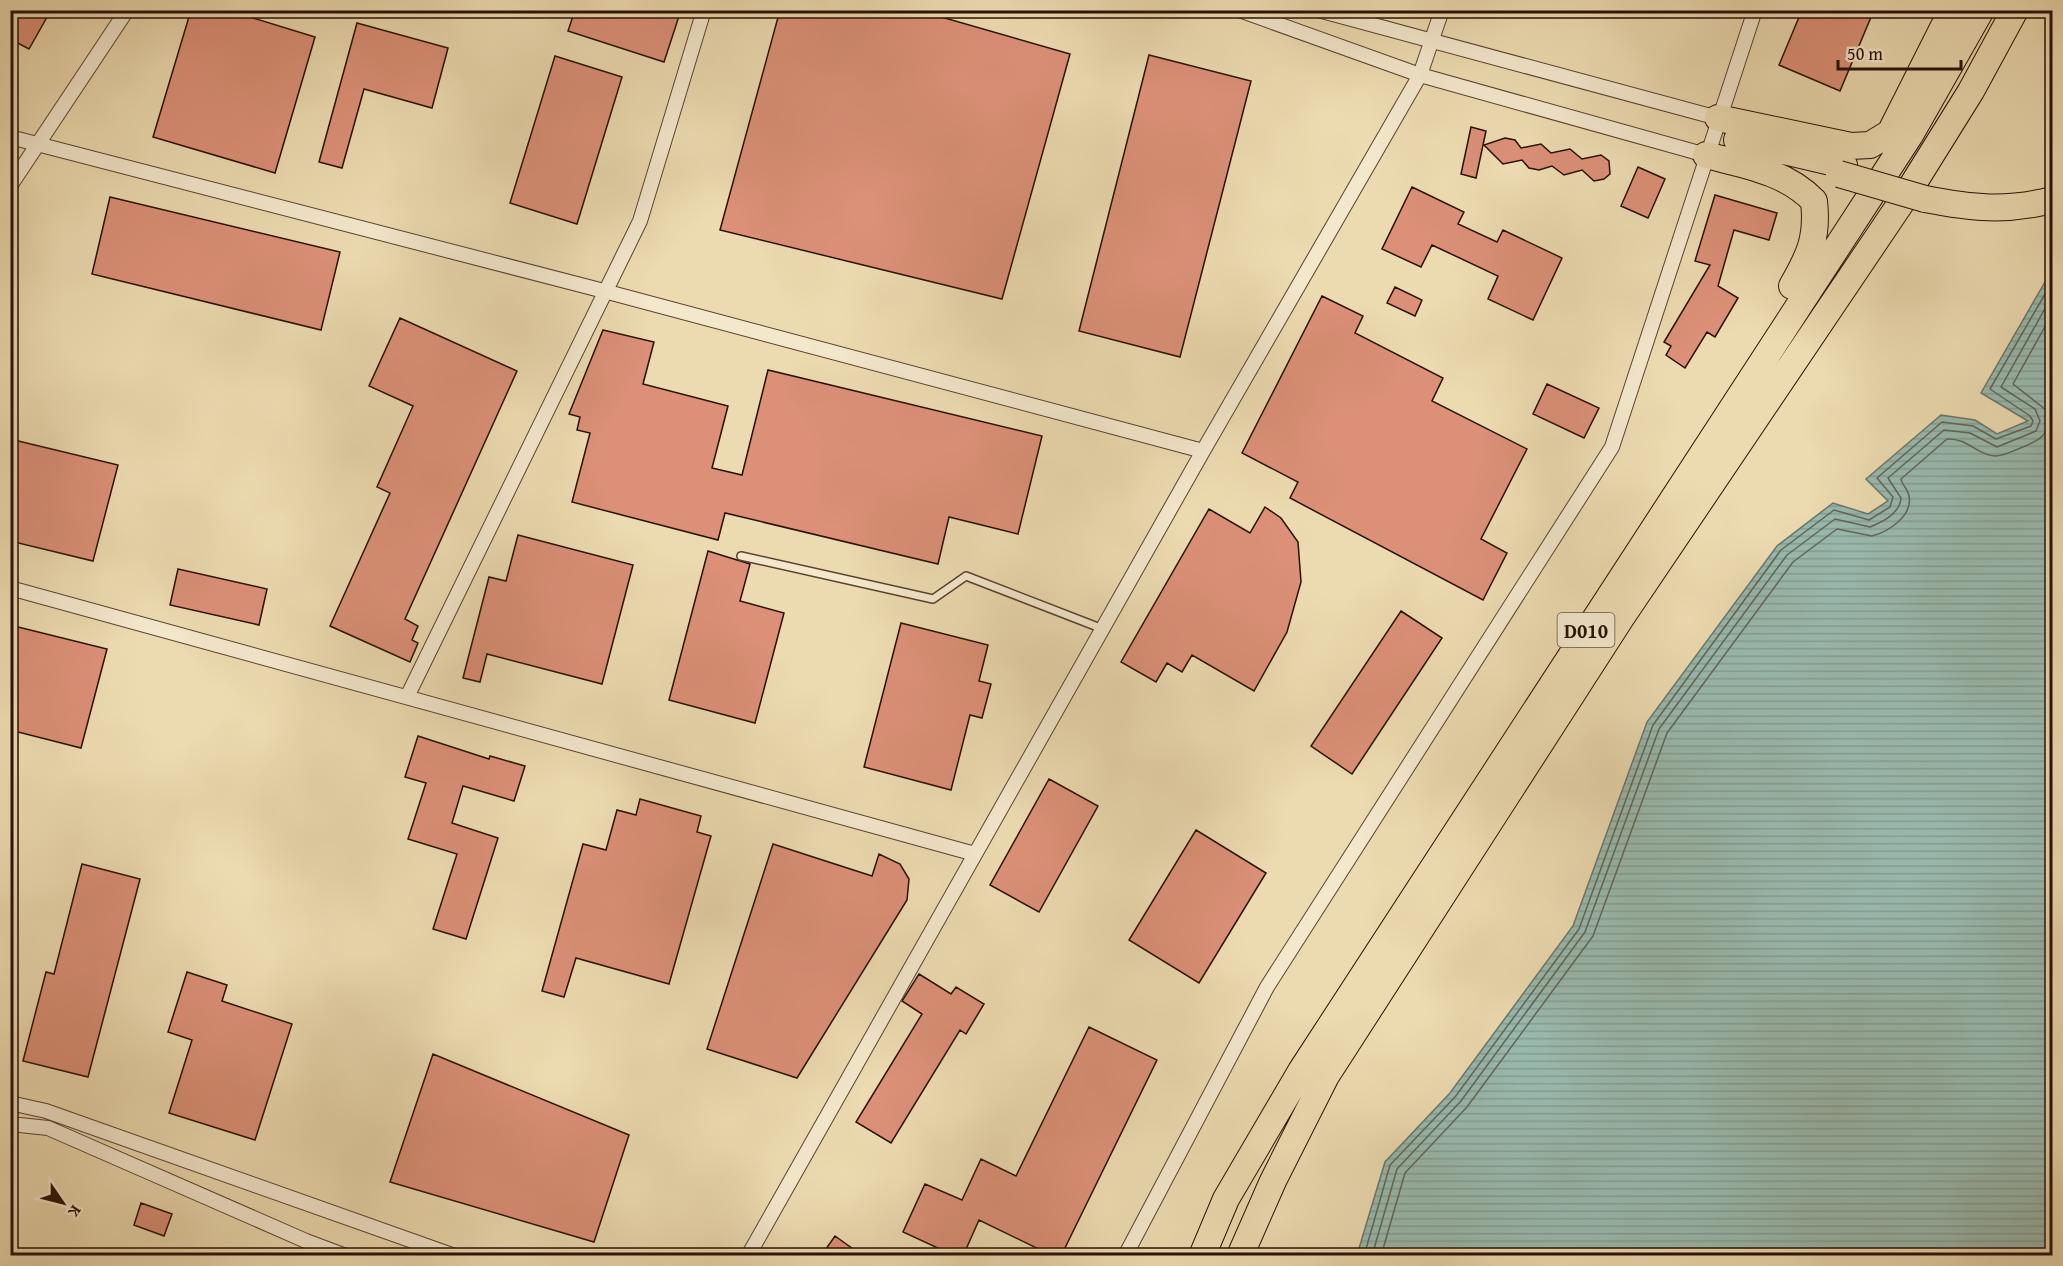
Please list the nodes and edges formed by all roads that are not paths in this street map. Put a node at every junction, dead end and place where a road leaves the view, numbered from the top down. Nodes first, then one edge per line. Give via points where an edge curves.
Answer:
1 (127, 10) edge
2 (704, 10) edge
3 (1239, 10) edge
4 (1318, 10) edge
5 (1442, 10) edge
6 (1755, 10) edge
7 (1952, 10) edge
8 (1980, 10) edge
9 (2015, 10) edge
10 (2033, 10) edge
11 (1432, 42) junction
12 (1420, 75) junction
13 (1971, 91) junction
14 (10, 137) edge
15 (1712, 137) junction
16 (38, 145) junction
17 (10, 186) edge
18 (2052, 186) edge
19 (1928, 195) junction
20 (2052, 200) edge
21 (604, 291) junction
22 (1203, 452) junction
23 (1672, 498) junction
24 (741, 556) dead end
25 (10, 588) edge
26 (1103, 628) junction
27 (407, 697) junction
28 (975, 854) junction
29 (10, 1103) edge
30 (10, 1124) edge
31 (346, 1256) edge
32 (455, 1256) edge
33 (748, 1256) edge
34 (1125, 1256) edge
35 (1202, 1256) edge
36 (1240, 1256) edge

1 - 16 street
2 - 21 street via 640,221
3 - 12 street
4 - 11 street
5 - 11 street
6 - 15 street
7 - 15 highway via 1890,133 1870,145
8 - 23 highway, D010 via 1910,135
9 - 13 highway, D010
10 - 13 highway
11 - 12 street
11 - 15 street
12 - 15 street
12 - 22 street
13 - 36 highway, D010 via 1905,197 1621,618 1326,1076
14 - 16 street
15 - 19 highway, bridge
15 - 23 highway via 1793,183 1814,201 1817,225 1810,256 1724,390
15 - 34 street via 1612,447 1267,987
16 - 17 street
16 - 21 street
18 - 19 highway via 2035,194 2001,198
19 - 20 highway via 1974,209
21 - 22 street
21 - 27 street
22 - 26 street
23 - 35 highway, D010 via 1301,1071 1226,1199
24 - 26 lane via 933,599 966,576
25 - 27 street
26 - 28 street
27 - 28 street
28 - 33 street
29 - 32 street via 46,1112
30 - 31 street via 48,1128

